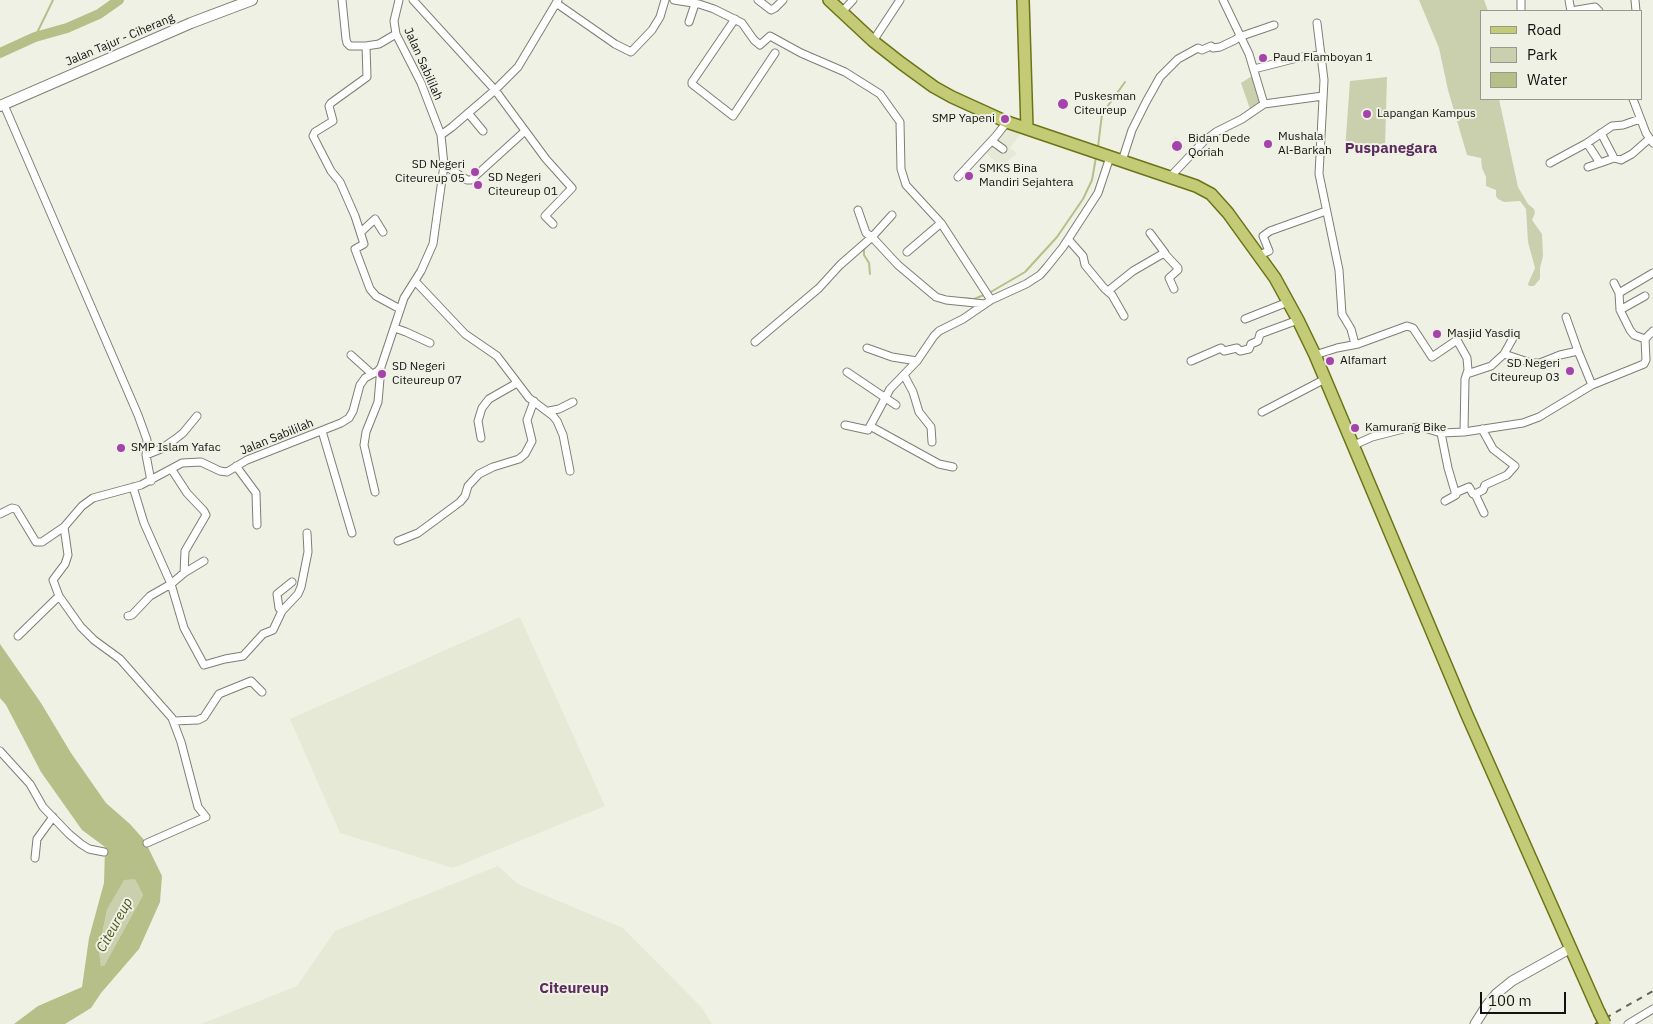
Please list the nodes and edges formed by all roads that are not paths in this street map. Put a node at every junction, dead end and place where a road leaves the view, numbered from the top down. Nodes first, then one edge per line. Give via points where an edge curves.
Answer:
1 (252, 0) edge
2 (342, 0) edge
3 (399, 0) edge
4 (413, 0) edge
5 (665, 0) edge
6 (674, 0) edge
7 (758, 0) edge
8 (783, 0) edge
9 (828, 0) edge
10 (854, 0) edge
11 (900, 0) edge
12 (1023, 0) edge
13 (1223, 0) edge
14 (557, 1) edge
15 (695, 4) junction
16 (1577, 10) edge
17 (1598, 10) edge
18 (841, 13) junction
19 (735, 20) junction
20 (689, 22) dead end
21 (1317, 23) dead end
22 (1274, 25) dead end
23 (396, 34) junction
24 (1239, 37) junction
25 (873, 41) junction
26 (366, 46) junction
27 (775, 54) dead end
28 (1322, 55) junction
29 (1254, 69) junction
30 (495, 90) junction
31 (1323, 96) junction
32 (1633, 100) edge
33 (1264, 104) junction
34 (2, 105) edge
35 (468, 114) junction
36 (1640, 119) junction
37 (1007, 122) junction
38 (1026, 128) junction
39 (482, 131) dead end
40 (525, 131) junction
41 (1601, 133) junction
42 (441, 135) junction
43 (992, 140) junction
44 (1651, 141) edge
45 (1587, 143) junction
46 (1003, 149) dead end
47 (1113, 158) junction
48 (1614, 158) junction
49 (1550, 163) dead end
50 (1600, 163) junction
51 (444, 165) junction
52 (1588, 167) dead end
53 (958, 176) dead end
54 (1170, 177) junction
55 (858, 210) dead end
56 (1326, 211) junction
57 (892, 215) dead end
58 (553, 224) dead end
59 (941, 224) junction
60 (361, 232) junction
61 (383, 232) dead end
62 (1150, 233) dead end
63 (872, 237) junction
64 (1068, 239) junction
65 (907, 252) dead end
66 (1166, 253) junction
67 (1259, 255) junction
68 (1653, 273) edge
69 (414, 281) junction
70 (1614, 283) dead end
71 (1174, 289) dead end
72 (1108, 291) junction
73 (1619, 293) junction
74 (1645, 296) dead end
75 (988, 298) junction
76 (1288, 302) junction
77 (400, 309) junction
78 (1620, 310) junction
79 (1124, 316) dead end
80 (1566, 317) dead end
81 (1245, 319) dead end
82 (1298, 320) junction
83 (395, 328) junction
84 (1653, 331) edge
85 (1513, 338) dead end
86 (1645, 339) junction
87 (755, 342) dead end
88 (430, 343) dead end
89 (1355, 344) junction
90 (868, 348) dead end
91 (1649, 349) edge
92 (1578, 351) junction
93 (1504, 354) junction
94 (351, 355) dead end
95 (1315, 355) junction
96 (1191, 360) dead end
97 (916, 361) junction
98 (381, 367) junction
99 (847, 372) dead end
100 (371, 373) junction
101 (1467, 374) junction
102 (904, 375) junction
103 (1325, 379) junction
104 (518, 383) junction
105 (1592, 385) junction
106 (886, 397) junction
107 (534, 401) junction
108 (573, 402) dead end
109 (896, 405) dead end
110 (549, 411) junction
111 (1262, 412) dead end
112 (197, 416) dead end
113 (845, 425) dead end
114 (870, 426) junction
115 (1482, 429) junction
116 (322, 431) junction
117 (1464, 432) junction
118 (1441, 433) junction
119 (481, 438) dead end
120 (932, 442) dead end
121 (1352, 446) junction
122 (146, 455) junction
123 (236, 466) junction
124 (953, 467) dead end
125 (172, 470) junction
126 (570, 472) dead end
127 (151, 481) junction
128 (133, 487) junction
129 (375, 492) dead end
130 (1455, 493) junction
131 (1475, 494) junction
132 (1445, 501) dead end
133 (1484, 513) dead end
134 (0, 514) edge
135 (256, 525) dead end
136 (64, 527) junction
137 (307, 533) dead end
138 (352, 533) dead end
139 (398, 541) dead end
140 (204, 561) dead end
141 (184, 573) junction
142 (292, 582) dead end
143 (171, 584) junction
144 (58, 596) junction
145 (282, 611) junction
146 (128, 616) dead end
147 (18, 636) dead end
148 (262, 692) dead end
149 (174, 721) junction
150 (0, 751) edge
151 (53, 817) junction
152 (147, 843) dead end
153 (104, 852) dead end
154 (35, 858) dead end
155 (1571, 948) junction
156 (1653, 1009) edge
157 (1475, 1024) edge
158 (1605, 1024) edge
159 (1628, 1024) edge

1 - 34 main road, Jalan Tajur - Ciherang
2 - 26 street via 347,43
3 - 23 street, Jalan Sabililah via 394,21
4 - 30 street, Jalan Sabililah
5 - 14 street via 652,30 631,52
6 - 15 street
7 - 8 street via 771,10
9 - 18 main road
10 - 18 street
11 - 25 street
12 - 38 main road
13 - 24 street
14 - 30 street via 524,60
15 - 19 street
15 - 20 street
16 - 17 street via 1595,7
18 - 25 main road
19 - 27 street via 692,84 733,116
19 - 59 street via 745,26 758,44 770,36 845,72 880,94 900,122 906,186
21 - 28 street
22 - 24 street
23 - 26 street via 378,44
23 - 42 street, Jalan Sabililah via 421,83
24 - 29 street
24 - 47 street via 1220,47 1198,48 1178,59 1160,77
25 - 37 main road via 934,87
26 - 60 street via 367,77 331,103 332,123 313,135 350,202
28 - 29 street
28 - 31 street
29 - 33 street
30 - 35 street
30 - 40 street, Jalan Sabililah
31 - 33 street
31 - 56 street via 1319,174
32 - 36 street
33 - 54 street via 1204,141
34 - 122 street via 128,389 146,436
35 - 39 street
35 - 42 street
36 - 41 street via 1612,126
36 - 44 street
37 - 38 main road
37 - 43 street
38 - 47 main road
40 - 51 street via 472,180
40 - 58 street, Jalan Sabililah via 573,188 546,216
41 - 45 street
41 - 48 street
42 - 51 street, Jalan Sabililah
43 - 46 street
43 - 53 street
44 - 48 street via 1628,157
45 - 49 street
45 - 50 street
47 - 54 main road
47 - 64 street via 1098,193
48 - 50 street
50 - 52 street
51 - 69 street, Jalan Sabililah via 433,244
54 - 67 main road via 1212,194
55 - 63 street via 864,230
56 - 67 street via 1270,231 1263,236 1269,251
56 - 89 street via 1339,270 1342,314
57 - 63 street
59 - 65 street
59 - 75 street
60 - 61 street via 375,219
60 - 77 street via 363,245 355,250 370,289
62 - 66 street
63 - 75 street via 898,265 936,297 946,300
63 - 87 street via 819,288
64 - 72 street
64 - 75 street via 1040,275 1026,284
66 - 71 street via 1178,268 1169,278
66 - 72 street
67 - 76 main road
68 - 73 street
69 - 77 street, Jalan Sabililah
69 - 104 street via 465,334 497,356
70 - 73 street
72 - 79 street
73 - 78 street
74 - 78 street
75 - 97 street via 963,319 939,331
76 - 81 street
76 - 82 main road
77 - 83 street, Jalan Sabililah
78 - 86 street via 1632,333
80 - 92 street
82 - 95 main road
82 - 96 street via 1260,334 1258,341 1249,348 1240,351 1221,348
83 - 88 street
83 - 98 street, Jalan Sabililah
84 - 86 street
85 - 93 street
86 - 91 street
89 - 95 street
89 - 101 street via 1411,327 1432,357 1458,341 1467,358
90 - 97 street via 892,358
91 - 105 street via 1642,365
92 - 93 street via 1540,363
92 - 105 street
93 - 101 street via 1492,366
94 - 100 street
95 - 103 main road
97 - 102 street
98 - 100 street, Jalan Sabililah
98 - 129 street via 378,402 364,444
99 - 106 street
100 - 116 street, Jalan Sabililah via 362,382 349,418
101 - 117 street
102 - 106 street
102 - 120 street via 919,412 931,426
103 - 111 street
103 - 121 main road
104 - 107 street
104 - 119 street via 490,399 482,408 478,422
105 - 115 street via 1539,417 1523,423
106 - 109 street
106 - 114 street
107 - 110 street
107 - 139 street via 528,420 532,441 524,454 480,474 468,486 460,502 418,533
108 - 110 street
110 - 126 street via 560,426
112 - 122 street via 174,440
113 - 114 street via 866,430
114 - 124 street via 939,464
115 - 117 street
115 - 131 street via 1497,454 1515,466
116 - 123 street, Jalan Sabililah
116 - 138 street
117 - 118 street
118 - 121 street via 1421,427 1407,428
118 - 130 street
121 - 155 main road via 1497,785
122 - 127 street
123 - 125 street, Jalan Sabililah via 227,472 201,462 188,462
123 - 135 street via 256,493
125 - 127 street, Jalan Sabililah
125 - 141 street via 206,515 186,551
127 - 128 street, Jalan Sabililah
128 - 136 street, Jalan Sabililah via 94,498 82,506
128 - 143 street via 144,523
130 - 131 street via 1469,487
130 - 132 street
131 - 133 street
134 - 136 street, Jalan Sabililah via 16,509 36,542 42,542
136 - 144 street via 68,555 53,580
137 - 145 street via 308,552 301,587
140 - 141 street
141 - 143 street
142 - 145 street via 276,594
143 - 145 street via 184,628 204,666 243,656 263,634 273,630
143 - 146 street via 150,596
144 - 147 street
144 - 149 street via 80,627 120,659
148 - 149 street via 252,680 219,694 204,717
149 - 152 street via 198,807 206,817
150 - 151 street via 30,784
151 - 153 street via 81,844
151 - 154 street via 37,839
155 - 157 street via 1512,981 1490,999
155 - 158 main road, bridge
156 - 159 street

